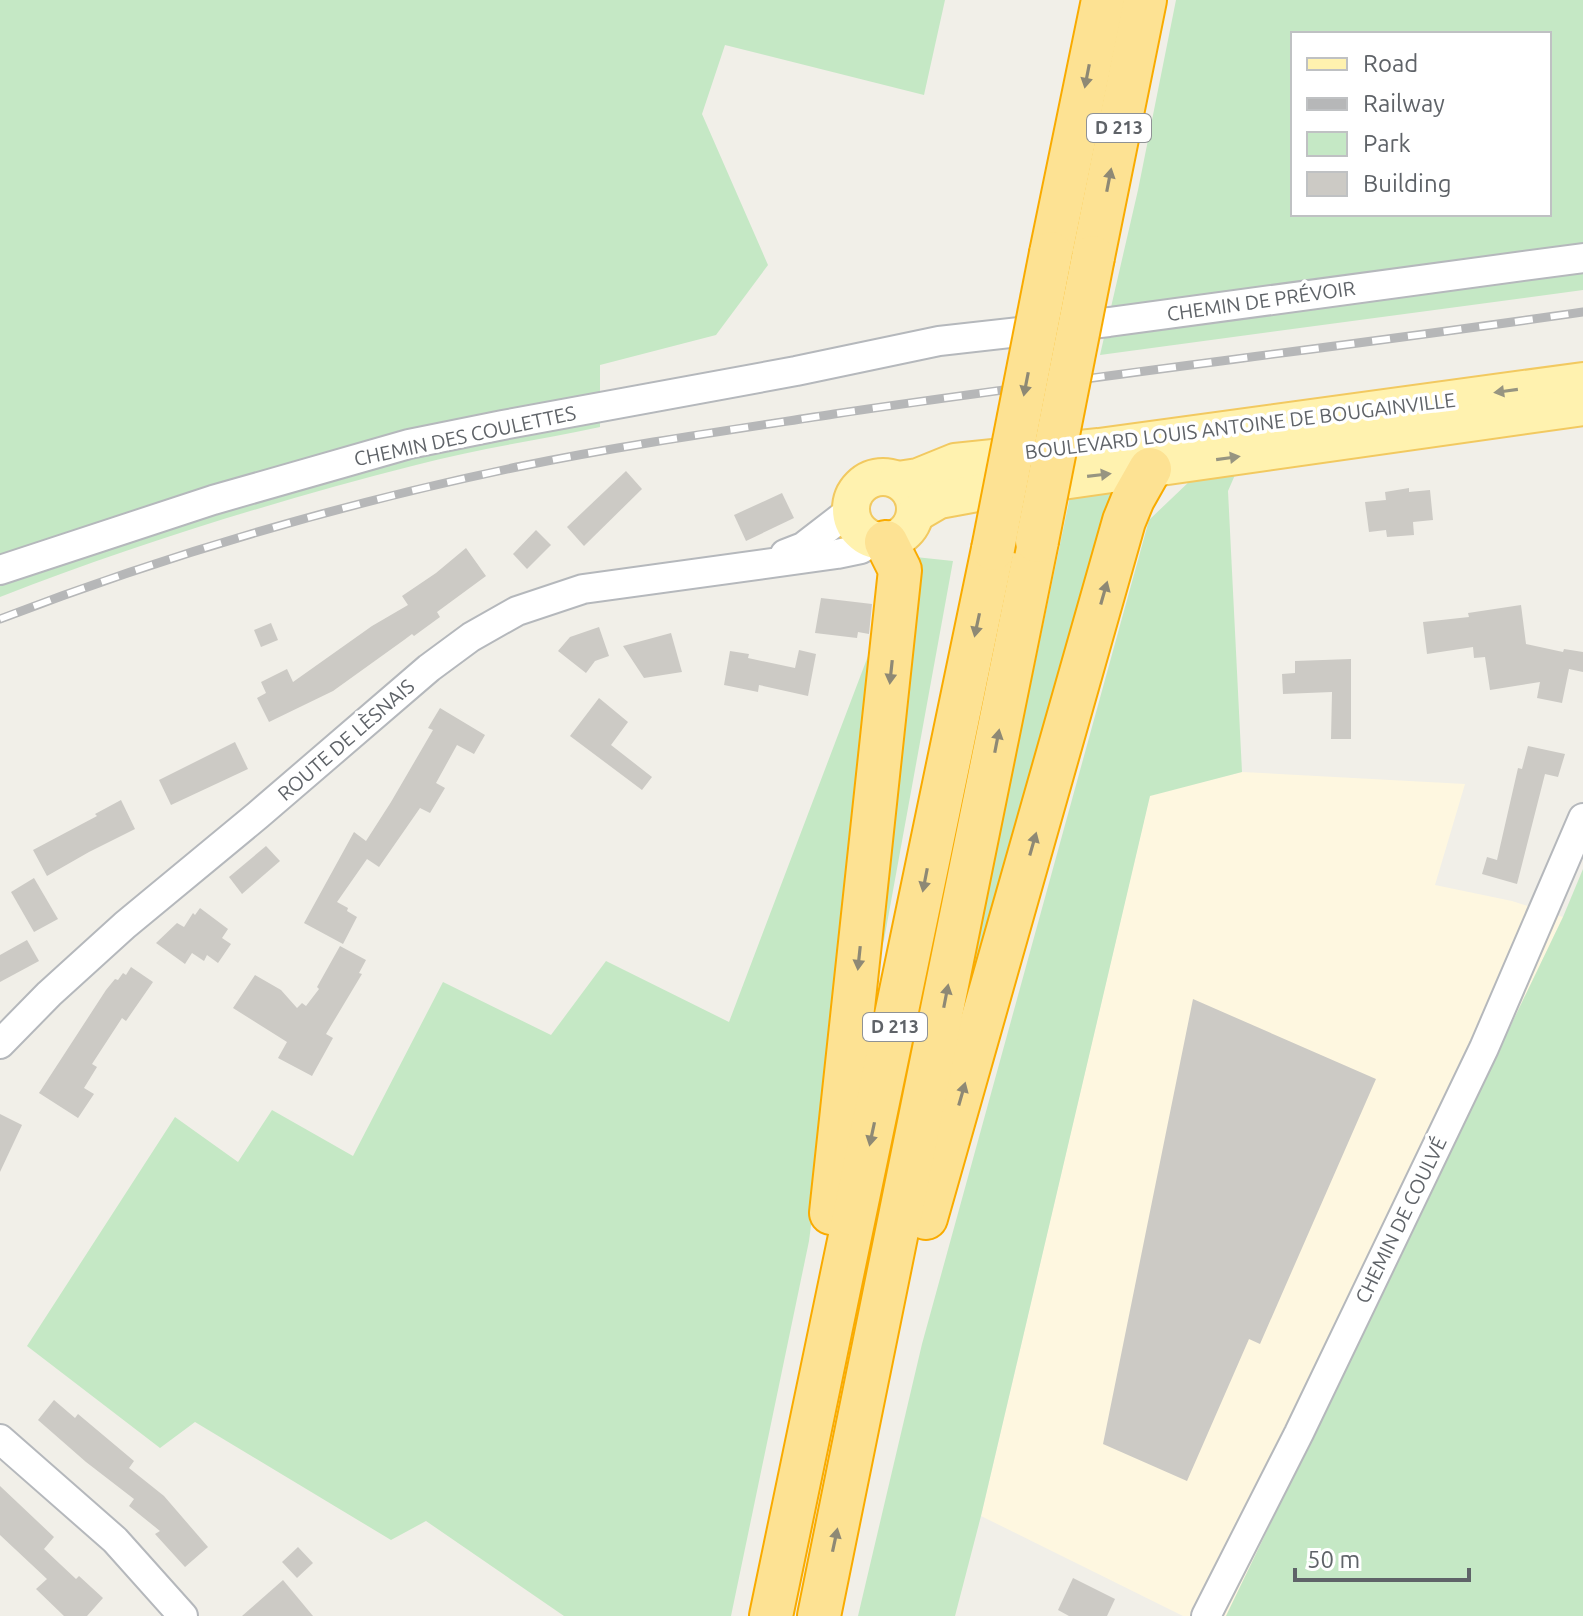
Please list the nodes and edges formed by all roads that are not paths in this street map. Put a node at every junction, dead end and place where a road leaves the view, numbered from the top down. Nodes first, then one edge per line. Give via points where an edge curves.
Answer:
1 (1103, 0) edge
2 (1145, 0) edge
3 (1583, 258) edge
4 (939, 341) joint
5 (1583, 381) edge
6 (1583, 407) edge
7 (1150, 469) junction
8 (898, 480) junction
9 (851, 510) junction
10 (892, 532) junction
11 (757, 563) junction
12 (0, 570) edge
13 (1583, 818) edge
14 (0, 1044) edge
15 (875, 1347) junction
16 (0, 1439) edge
17 (795, 1505) junction
18 (183, 1616) edge
19 (771, 1616) edge
20 (819, 1616) edge
21 (1206, 1616) edge

1 -> 17 highway, D 213, bridge
15 -> 2 highway, D 213, bridge
3 - 4 street, CHEMIN DE PRÉVOIR
4 - 12 street, CHEMIN DES COULETTES via 409,444 213,500
5 -> 8 main road, BOULEVARD LOUIS ANTOINE DE BOUGAINVILLE via 955,462
7 -> 6 main road, BOULEVARD LOUIS ANTOINE DE BOUGAINVILLE
10 -> 7 main road, BOULEVARD LOUIS ANTOINE DE BOUGAINVILLE via 939,500
15 -> 7 highway via 902,1300 1124,521
8 - 9 main road via 870,479 856,492
8 - 10 main road via 912,494
9 - 10 main road via 857,528
9 - 11 street, ROUTE DE LÈSNAIS via 803,547
10 - 11 street, ROUTE DE LÈSNAIS via 849,552
10 -> 17 highway via 900,570 893,650 833,1203 788,1446
11 - 14 street, ROUTE DE LÈSNAIS via 583,589 517,611 471,637 125,925
13 - 21 street, CHEMIN DE COULVÉ via 1484,1048
20 -> 15 highway, D 213
16 - 18 street via 115,1540
17 - 19 highway, D 213

